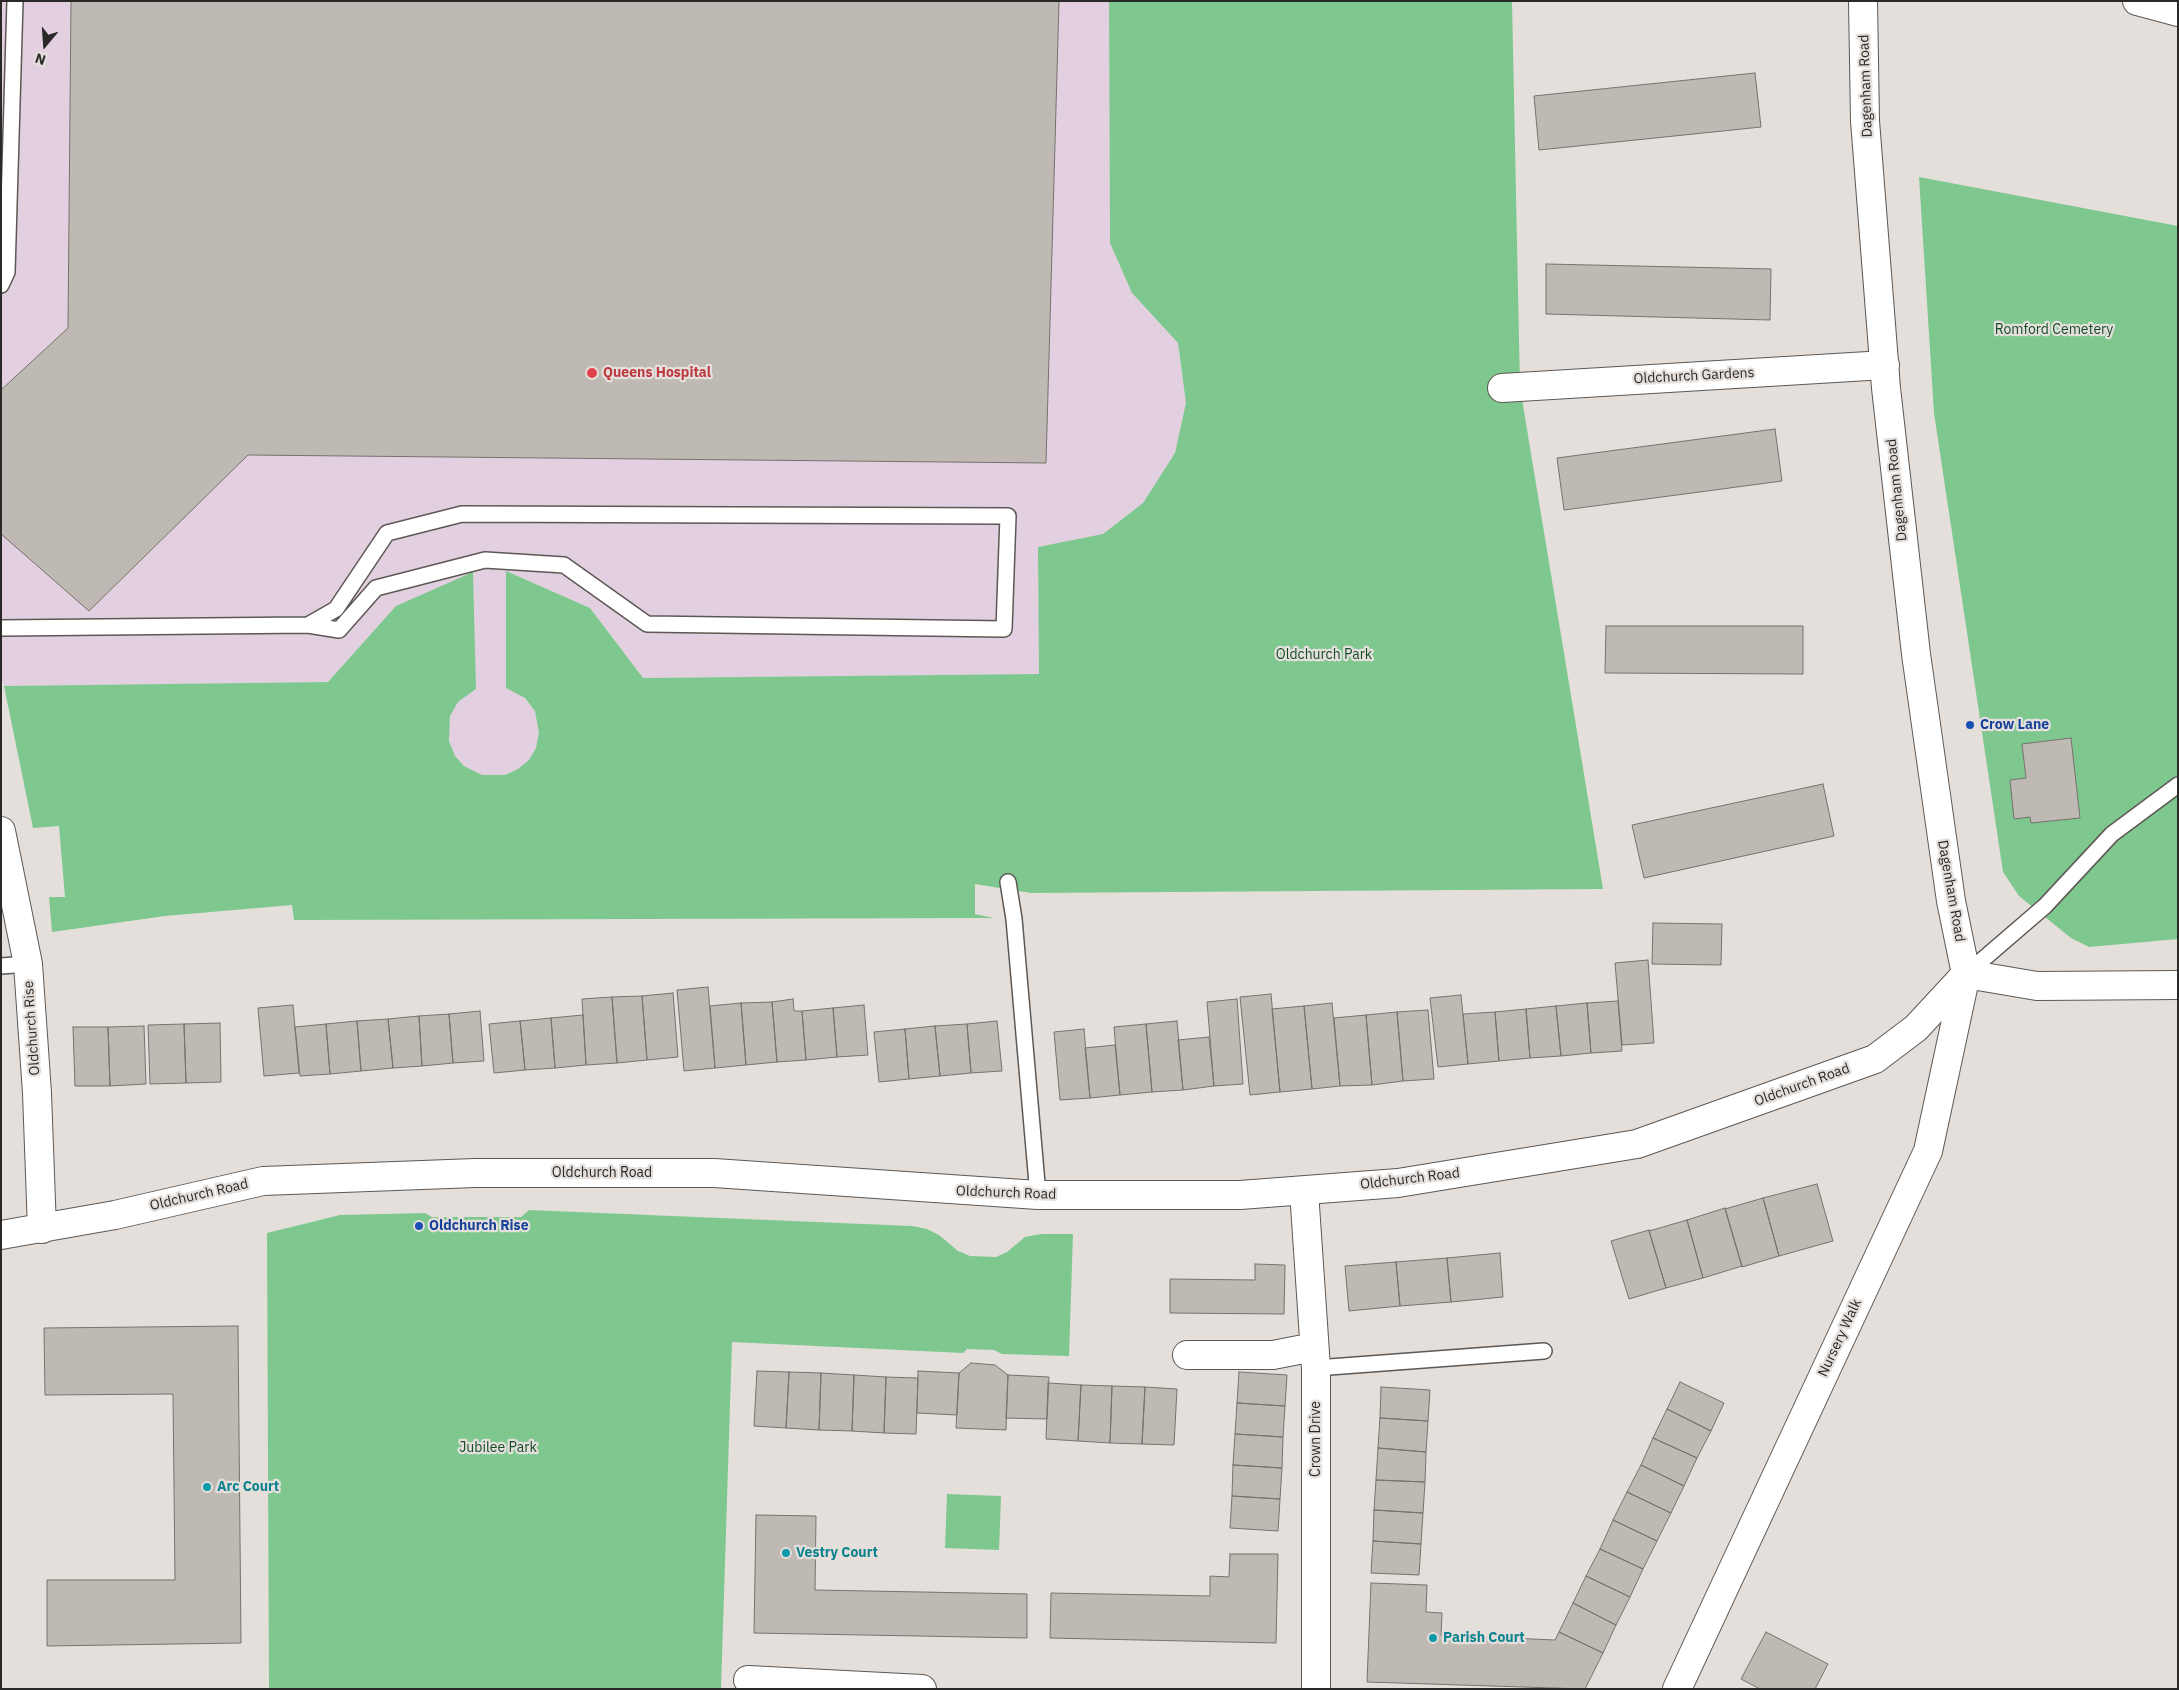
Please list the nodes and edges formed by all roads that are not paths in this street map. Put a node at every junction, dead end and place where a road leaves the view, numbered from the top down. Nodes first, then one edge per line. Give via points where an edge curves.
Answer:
1 (16, 1) edge
2 (1863, 1) edge
3 (2137, 1) edge
4 (2178, 12) edge
5 (1, 285) edge
6 (1885, 365) junction
7 (1502, 388) dead end
8 (308, 625) junction
9 (1, 628) edge
10 (2178, 785) edge
11 (1, 831) edge
12 (1008, 882) dead end
13 (14, 965) edge
14 (1966, 974) junction
15 (2178, 984) edge
16 (1304, 1190) junction
17 (1038, 1195) junction
18 (42, 1229) junction
19 (1, 1235) edge
20 (1544, 1350) dead end
21 (1186, 1356) dead end
22 (1315, 1357) junction
23 (748, 1680) dead end
24 (883, 1688) edge
25 (922, 1689) edge
26 (1316, 1689) edge
27 (1677, 1689) edge

1 - 5 lane via 7,272
2 - 6 street, Dagenham Road via 1866,121
3 - 4 street
6 - 7 street, Oldchurch Gardens
6 - 14 street, Dagenham Road via 1916,654 1951,901
8 - 8 lane via 336,609 387,533 462,514 1008,516 1004,629 648,624 564,565 485,560 376,588 339,630
8 - 9 lane
10 - 14 lane via 2112,834 2045,906
11 - 13 street, Oldchurch Rise
12 - 17 lane
13 - 18 street, Oldchurch Rise via 37,1092
14 - 15 street via 2037,986
14 - 16 street, Oldchurch Road via 1916,1028 1874,1059 1637,1144 1398,1183
14 - 27 street, Nursery Walk via 1928,1151
16 - 17 street, Oldchurch Road via 1240,1195
16 - 22 street, Crown Drive
17 - 18 street, Oldchurch Road via 714,1173 456,1173 263,1181
18 - 19 street, Oldchurch Road
20 - 22 lane
21 - 22 street
22 - 26 street, Crown Drive
23 - 24 street
24 - 25 street

